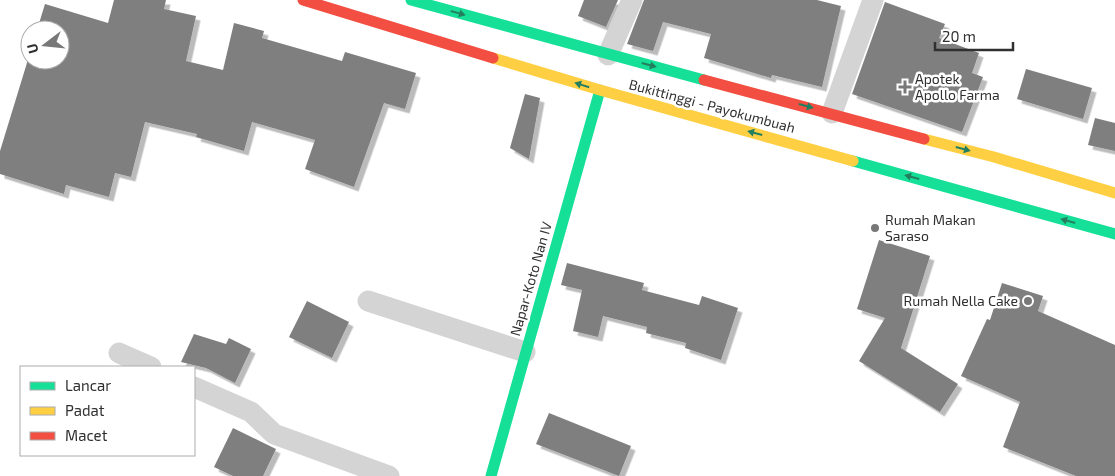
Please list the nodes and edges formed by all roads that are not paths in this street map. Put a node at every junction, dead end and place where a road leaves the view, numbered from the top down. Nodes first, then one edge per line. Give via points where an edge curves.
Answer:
1 (303, 0) edge
2 (411, 0) edge
3 (632, 0) edge
4 (873, 0) edge
5 (608, 55) junction
6 (600, 90) junction
7 (832, 113) junction
8 (1113, 196) edge
9 (1115, 234) edge
10 (368, 301) dead end
11 (525, 352) junction
12 (119, 353) dead end
13 (149, 366) edge
14 (195, 386) edge
15 (389, 476) edge
16 (492, 476) edge

6 -> 1 main road, Bukittinggi - Payokumbuah
2 -> 5 main road, Bukittinggi - Payokumbuah
3 - 5 street
4 - 7 street
5 -> 7 main road, Bukittinggi - Payokumbuah
9 -> 6 main road, Bukittinggi - Payokumbuah via 1104,226
6 - 11 main road, Napar-Koto Nan IV
7 -> 8 main road, Bukittinggi - Payokumbuah
10 - 11 street
11 - 16 main road, Napar-Koto Nan IV
12 - 13 street
14 - 15 street via 251,412 274,434

